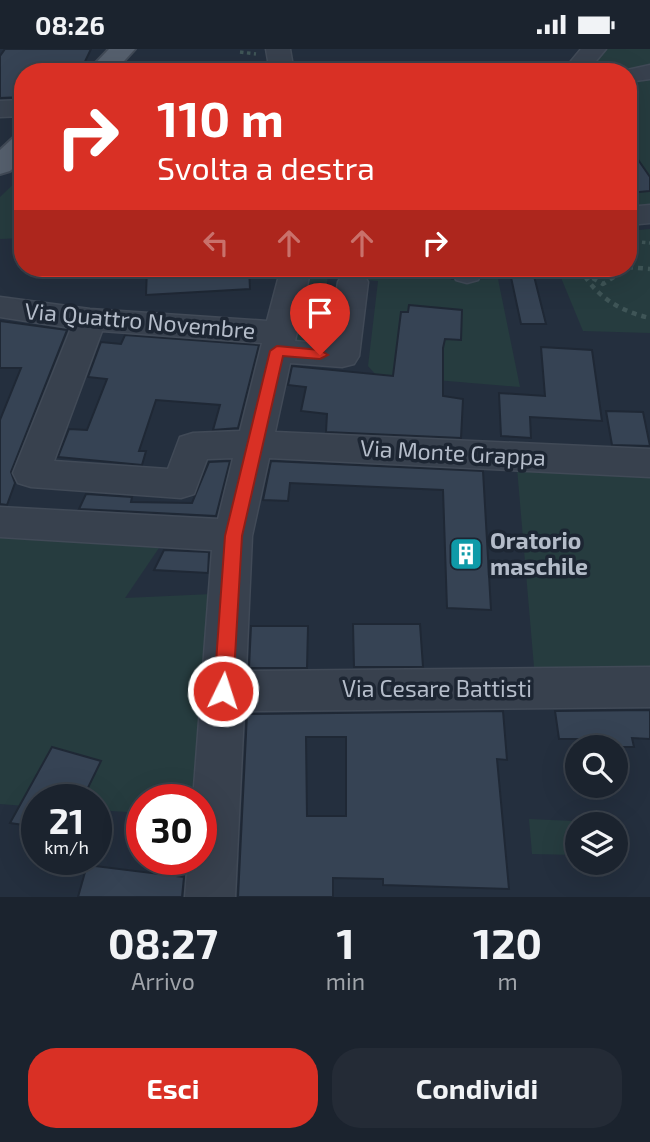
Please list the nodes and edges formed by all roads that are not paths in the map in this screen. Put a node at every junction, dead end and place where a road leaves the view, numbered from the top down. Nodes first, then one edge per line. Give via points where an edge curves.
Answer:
1 (123, 49) edge
2 (594, 49) edge
3 (108, 63) edge
4 (582, 63) edge
5 (14, 152) edge
6 (0, 165) edge
7 (294, 277) edge
8 (353, 282) dead end
9 (0, 307) edge
10 (90, 320) junction
11 (278, 342) junction
12 (256, 443) junction
13 (650, 463) edge
14 (0, 522) edge
15 (233, 536) junction
16 (650, 687) edge
17 (223, 691) junction
18 (210, 897) edge

1 - 3 main road
2 - 4 street
5 - 6 main road
7 - 11 street
8 - 11 street, Via Quattro Novembre via 342,356
9 - 10 street, Via Quattro Novembre
10 - 11 street, Via Quattro Novembre
10 - 12 street, Via Monte Grappa via 31,473 181,484 193,446
11 - 12 street
12 - 13 street, Via Monte Grappa
12 - 15 street
14 - 15 street
15 - 17 street
16 - 17 street, Via Cesare Battisti
17 - 18 street

